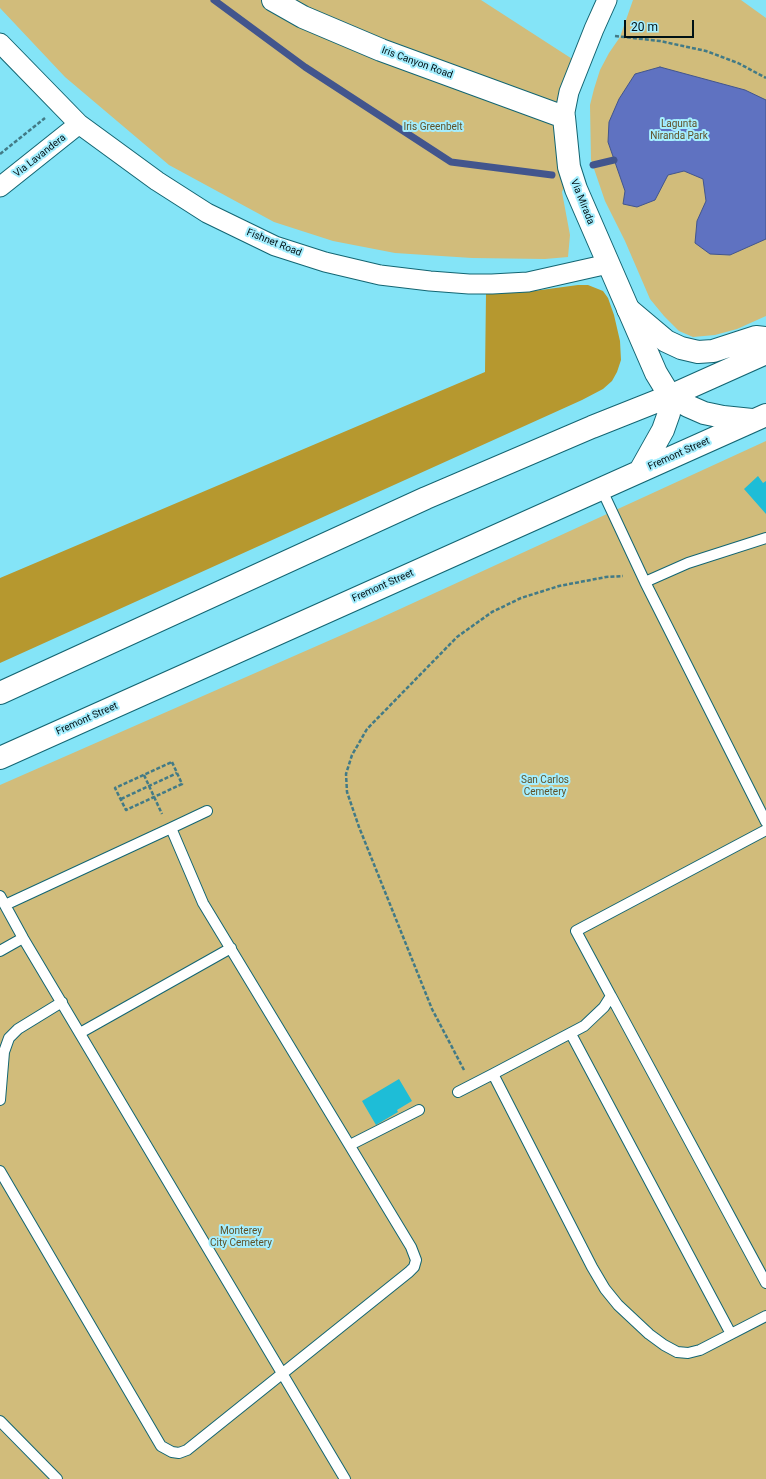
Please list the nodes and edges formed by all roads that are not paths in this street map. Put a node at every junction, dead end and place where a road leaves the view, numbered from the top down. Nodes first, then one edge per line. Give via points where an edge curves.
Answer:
1 (273, 0) edge
2 (607, 0) edge
3 (0, 43) edge
4 (564, 117) junction
5 (79, 124) junction
6 (0, 187) edge
7 (608, 264) junction
8 (628, 308) junction
9 (766, 338) edge
10 (766, 353) edge
11 (670, 396) junction
12 (759, 418) edge
13 (640, 471) junction
14 (601, 488) junction
15 (766, 538) edge
16 (644, 578) junction
17 (0, 693) edge
18 (0, 758) edge
19 (208, 811) dead end
20 (766, 822) edge
21 (170, 828) junction
22 (766, 830) edge
23 (3, 900) edge
24 (23, 938) junction
25 (231, 948) junction
26 (0, 951) edge
27 (611, 996) junction
28 (62, 1002) junction
29 (80, 1033) junction
30 (571, 1034) junction
31 (493, 1074) junction
32 (458, 1092) dead end
33 (0, 1100) edge
34 (419, 1110) dead end
35 (350, 1145) junction
36 (0, 1171) edge
37 (766, 1283) edge
38 (766, 1316) edge
39 (732, 1334) junction
40 (282, 1373) junction
41 (0, 1421) edge
42 (57, 1479) edge
43 (345, 1479) edge

1 - 4 main road, Iris Canyon Road via 303,17 381,50
2 - 4 street, Via Mirada via 570,92
3 - 5 street, Fishnet Road
4 - 7 main road, Via Mirada via 569,167
5 - 6 street, Via Lavandera
5 - 7 street, Fishnet Road via 157,181 207,213 275,246 325,262 380,275 492,284 528,282
7 - 8 main road, Via Mirada
8 - 9 main road via 666,341 698,352 712,351 756,337
8 - 11 main road, Via Mirada via 656,373
10 - 11 main road
11 - 12 main road via 704,413 723,417
11 - 13 main road via 669,413 663,430
11 - 17 main road via 426,498
12 - 13 main road, Fremont Street
13 - 14 main road, Fremont Street
14 - 16 lane
14 - 18 main road, Fremont Street
15 - 16 lane
16 - 20 lane
19 - 21 lane
21 - 23 lane
21 - 25 lane via 203,903
22 - 27 lane via 576,931
23 - 24 lane
24 - 26 lane
24 - 28 lane
25 - 29 lane
25 - 35 lane
27 - 30 lane via 594,1018
27 - 37 lane
28 - 29 lane
28 - 33 lane via 8,1038 4,1052
29 - 40 lane
30 - 31 lane
30 - 39 lane
31 - 32 lane
31 - 39 lane via 592,1266 618,1305 664,1346 677,1352 700,1350
34 - 35 lane
35 - 40 lane via 411,1247 416,1260 409,1272
36 - 40 lane via 157,1440 166,1450 178,1453 186,1450
38 - 39 lane
40 - 43 lane
41 - 42 lane

